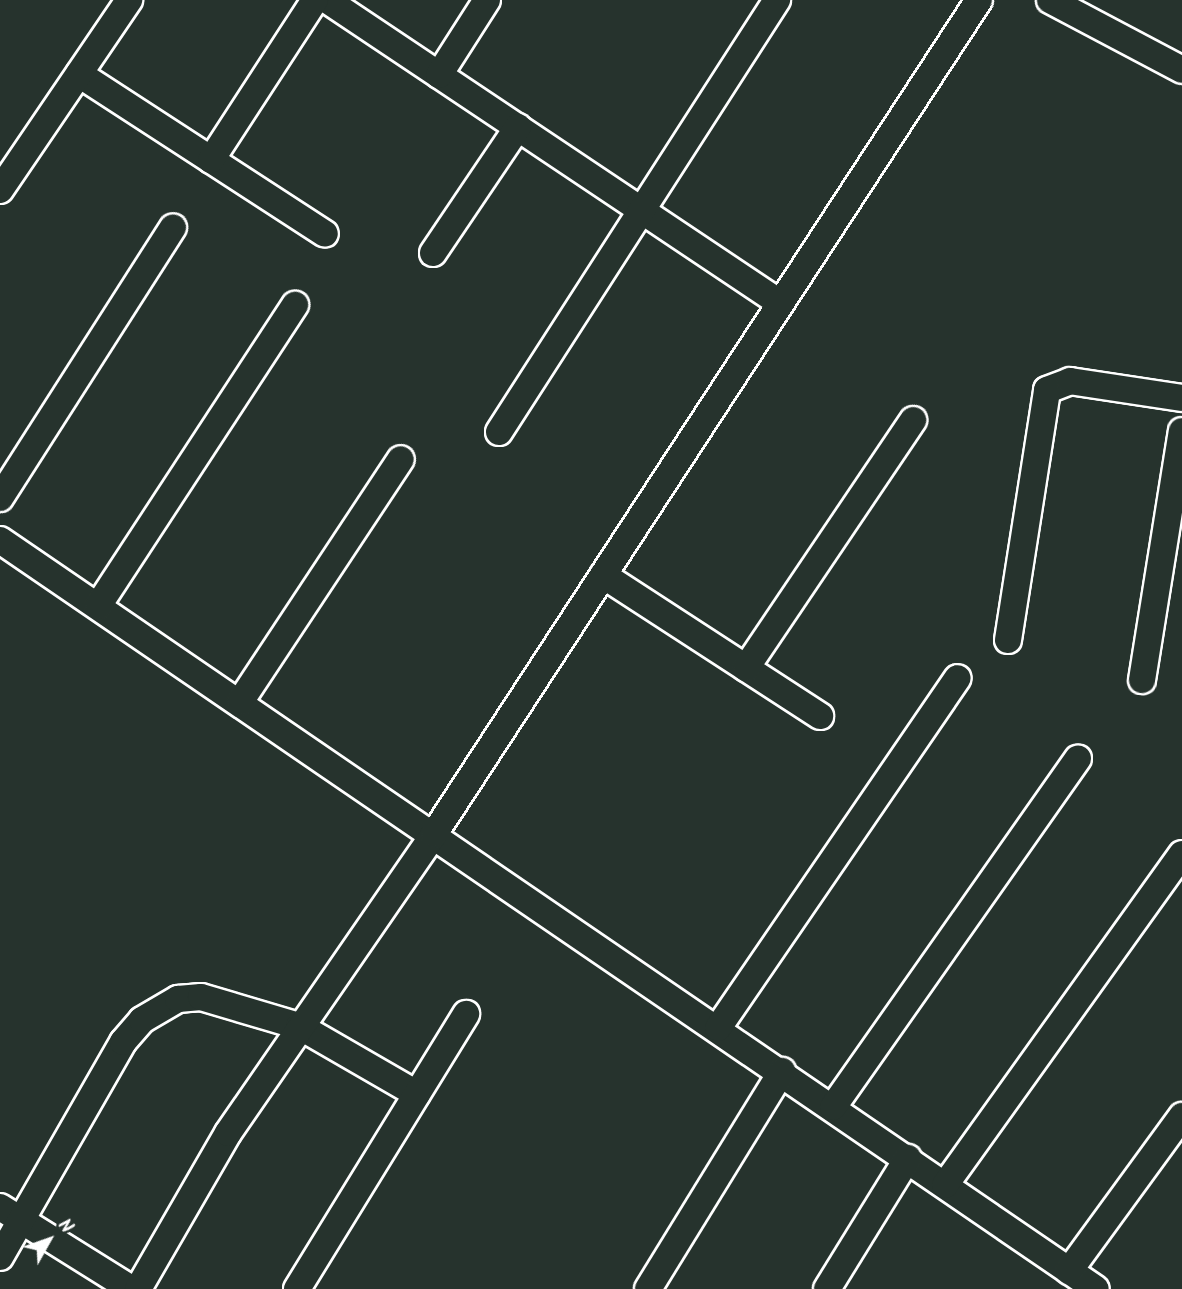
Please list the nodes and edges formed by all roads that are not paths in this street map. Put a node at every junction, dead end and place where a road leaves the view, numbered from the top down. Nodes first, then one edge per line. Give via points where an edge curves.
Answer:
1 (129, 0) edge
2 (315, 0) edge
3 (327, 0) edge
4 (487, 0) edge
5 (777, 0) edge
6 (979, 0) edge
7 (1050, 0) edge
8 (1182, 70) edge
9 (79, 74) junction
10 (439, 75) junction
11 (517, 127) junction
12 (211, 160) junction
13 (2, 182) edge
14 (640, 209) junction
15 (173, 228) dead end
16 (325, 234) dead end
17 (433, 253) dead end
18 (780, 303) junction
19 (295, 304) dead end
20 (1182, 398) edge
21 (913, 420) dead end
22 (1182, 431) edge
23 (499, 432) dead end
24 (401, 458) dead end
25 (0, 498) edge
26 (0, 540) edge
27 (603, 575) junction
28 (98, 606) junction
29 (1008, 640) dead end
30 (746, 668) junction
31 (958, 678) dead end
32 (1142, 680) dead end
33 (240, 702) junction
34 (820, 716) dead end
35 (1078, 758) dead end
36 (435, 834) junction
37 (1182, 854) edge
38 (466, 1014) dead end
39 (299, 1026) junction
40 (718, 1028) junction
41 (782, 1071) junction
42 (417, 1094) junction
43 (833, 1107) junction
44 (1182, 1116) edge
45 (908, 1158) junction
46 (945, 1185) junction
47 (10, 1214) edge
48 (0, 1257) edge
49 (1069, 1271) junction
50 (131, 1289) edge
51 (138, 1289) edge
52 (297, 1289) edge
53 (648, 1289) edge
54 (827, 1289) edge
55 (1096, 1289) edge

1 - 9 street
2 - 12 street
3 - 10 street
4 - 10 street
5 - 14 street
6 - 18 street
7 - 8 street
9 - 12 street
9 - 13 street
10 - 11 street
11 - 14 street
11 - 17 street
12 - 16 street
14 - 18 street
14 - 23 street
15 - 25 street
18 - 27 street
19 - 28 street
20 - 29 street via 1070,380 1047,390
21 - 30 street
22 - 32 street
24 - 33 street
26 - 28 street
27 - 30 street
27 - 36 street
28 - 33 street
30 - 34 street
31 - 40 street
33 - 36 street
35 - 43 street
36 - 39 street
36 - 40 street
37 - 46 street
38 - 42 street
39 - 42 street
39 - 47 street via 201,997 162,1006 123,1042
39 - 51 street
40 - 41 street
41 - 43 street
41 - 53 street
42 - 52 street
43 - 45 street
44 - 49 street
45 - 46 street
45 - 54 street
46 - 49 street
47 - 48 street
47 - 50 street
49 - 55 street

